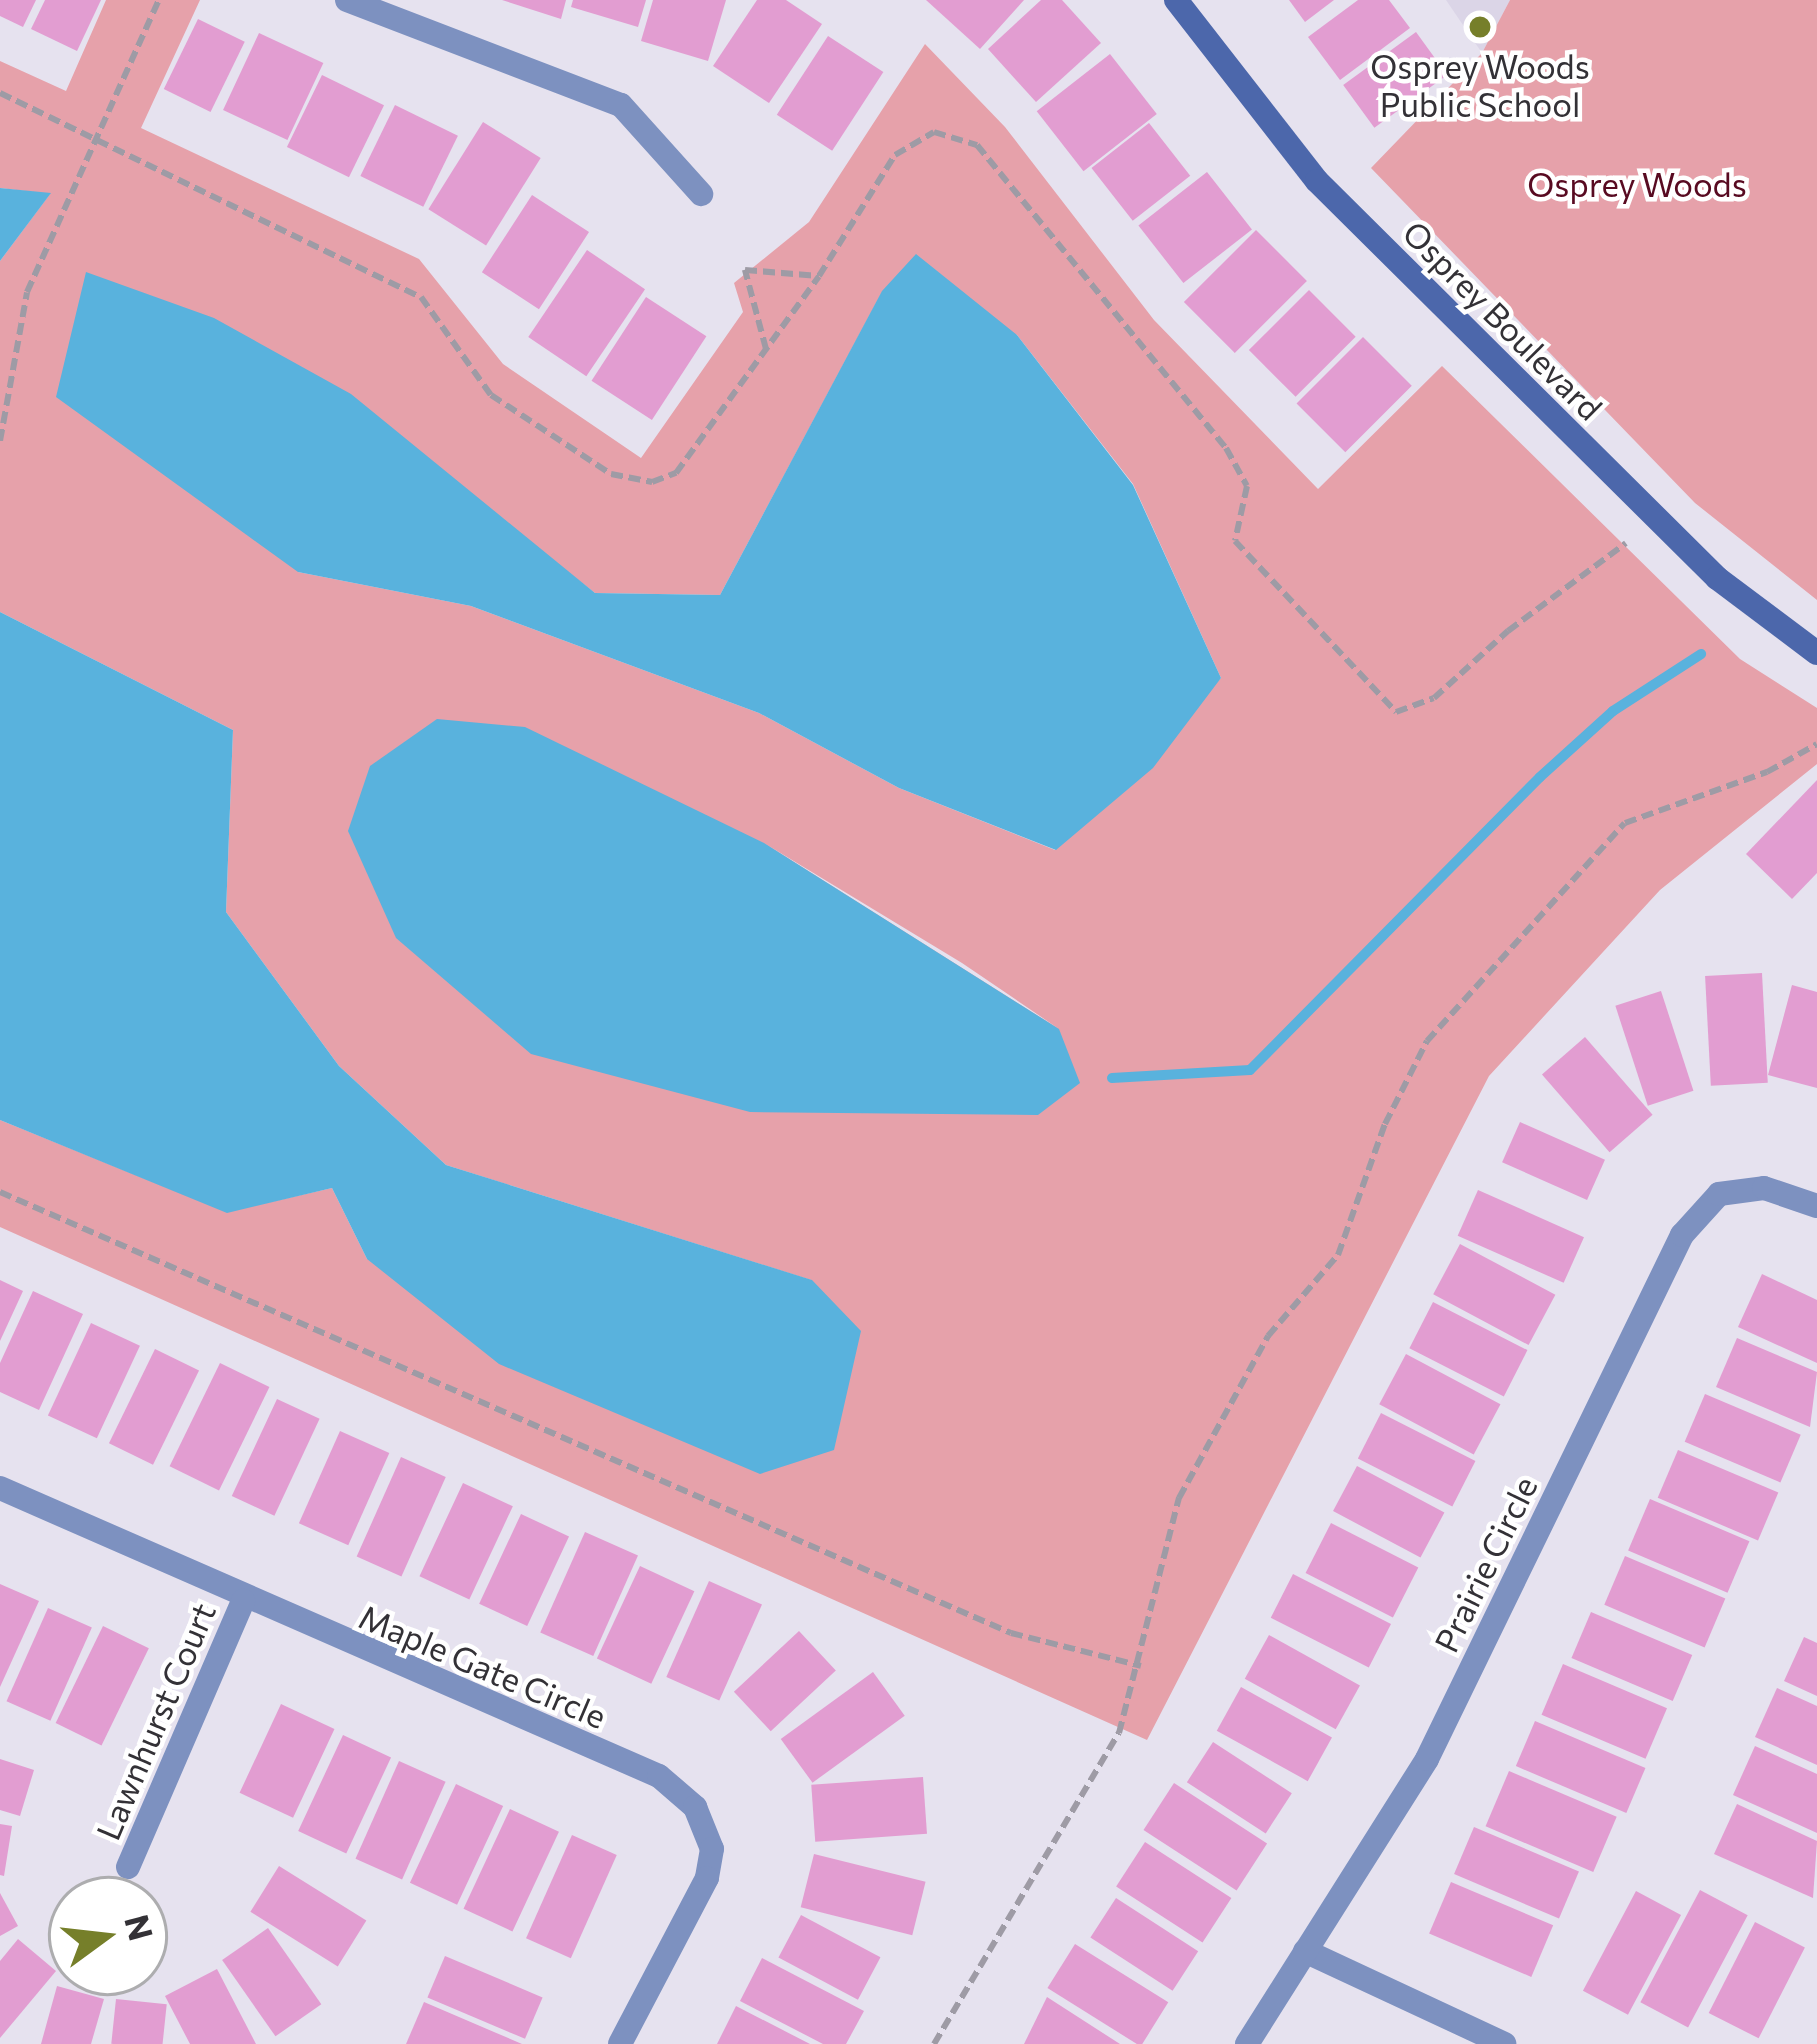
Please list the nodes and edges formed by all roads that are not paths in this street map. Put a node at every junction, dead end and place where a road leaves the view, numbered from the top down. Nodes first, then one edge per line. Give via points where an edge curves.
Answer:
1 (346, 0) edge
2 (1176, 0) edge
3 (701, 194) dead end
4 (1817, 653) edge
5 (1817, 1206) edge
6 (0, 1488) edge
7 (243, 1601) junction
8 (128, 1867) dead end
9 (1305, 1951) junction
10 (620, 2044) edge
11 (1246, 2044) edge
12 (1504, 2044) edge

1 - 3 street via 621,105
2 - 4 street, Osprey Boulevard via 1317,181 1718,578
5 - 9 street, Prairie Circle via 1764,1188 1719,1193 1682,1235 1426,1759
6 - 7 street, Maple Gate Circle
7 - 8 street, Lawnhurst Court
7 - 10 street, Maple Gate Circle via 659,1776 695,1807 712,1849 707,1878
9 - 11 street, Prairie Circle
9 - 12 street

